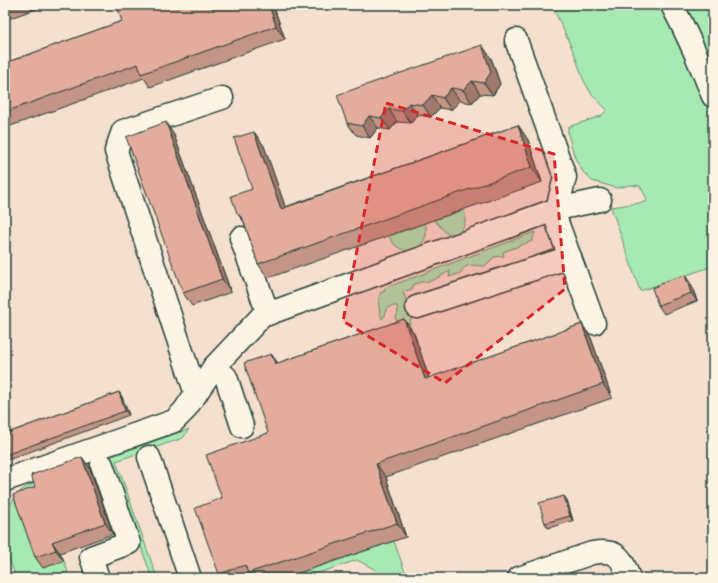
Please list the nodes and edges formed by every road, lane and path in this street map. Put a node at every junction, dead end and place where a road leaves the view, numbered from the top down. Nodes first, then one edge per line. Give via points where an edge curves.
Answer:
1 (672, 5) edge
2 (516, 40) dead end
3 (713, 96) edge
4 (222, 98) dead end
5 (600, 200) dead end
6 (555, 210) junction
7 (241, 238) dead end
8 (570, 257) junction
9 (417, 307) dead end
10 (268, 314) junction
11 (594, 323) dead end
12 (214, 367) junction
13 (196, 394) junction
14 (242, 426) dead end
15 (149, 457) dead end
16 (102, 465) dead end
17 (5, 480) edge
18 (98, 578) edge
19 (190, 578) edge
20 (519, 578) edge
21 (629, 578) edge

1 - 3 street
2 - 6 street via 566,177
4 - 13 street via 122,132 116,151
5 - 6 street
6 - 8 street
6 - 10 street
7 - 10 street
8 - 9 street
8 - 11 street
10 - 12 street via 257,320
12 - 13 street
12 - 14 street via 226,378
13 - 17 street via 174,421
15 - 19 street
16 - 18 street via 130,543 91,557
20 - 21 street via 604,551 613,552 619,557

